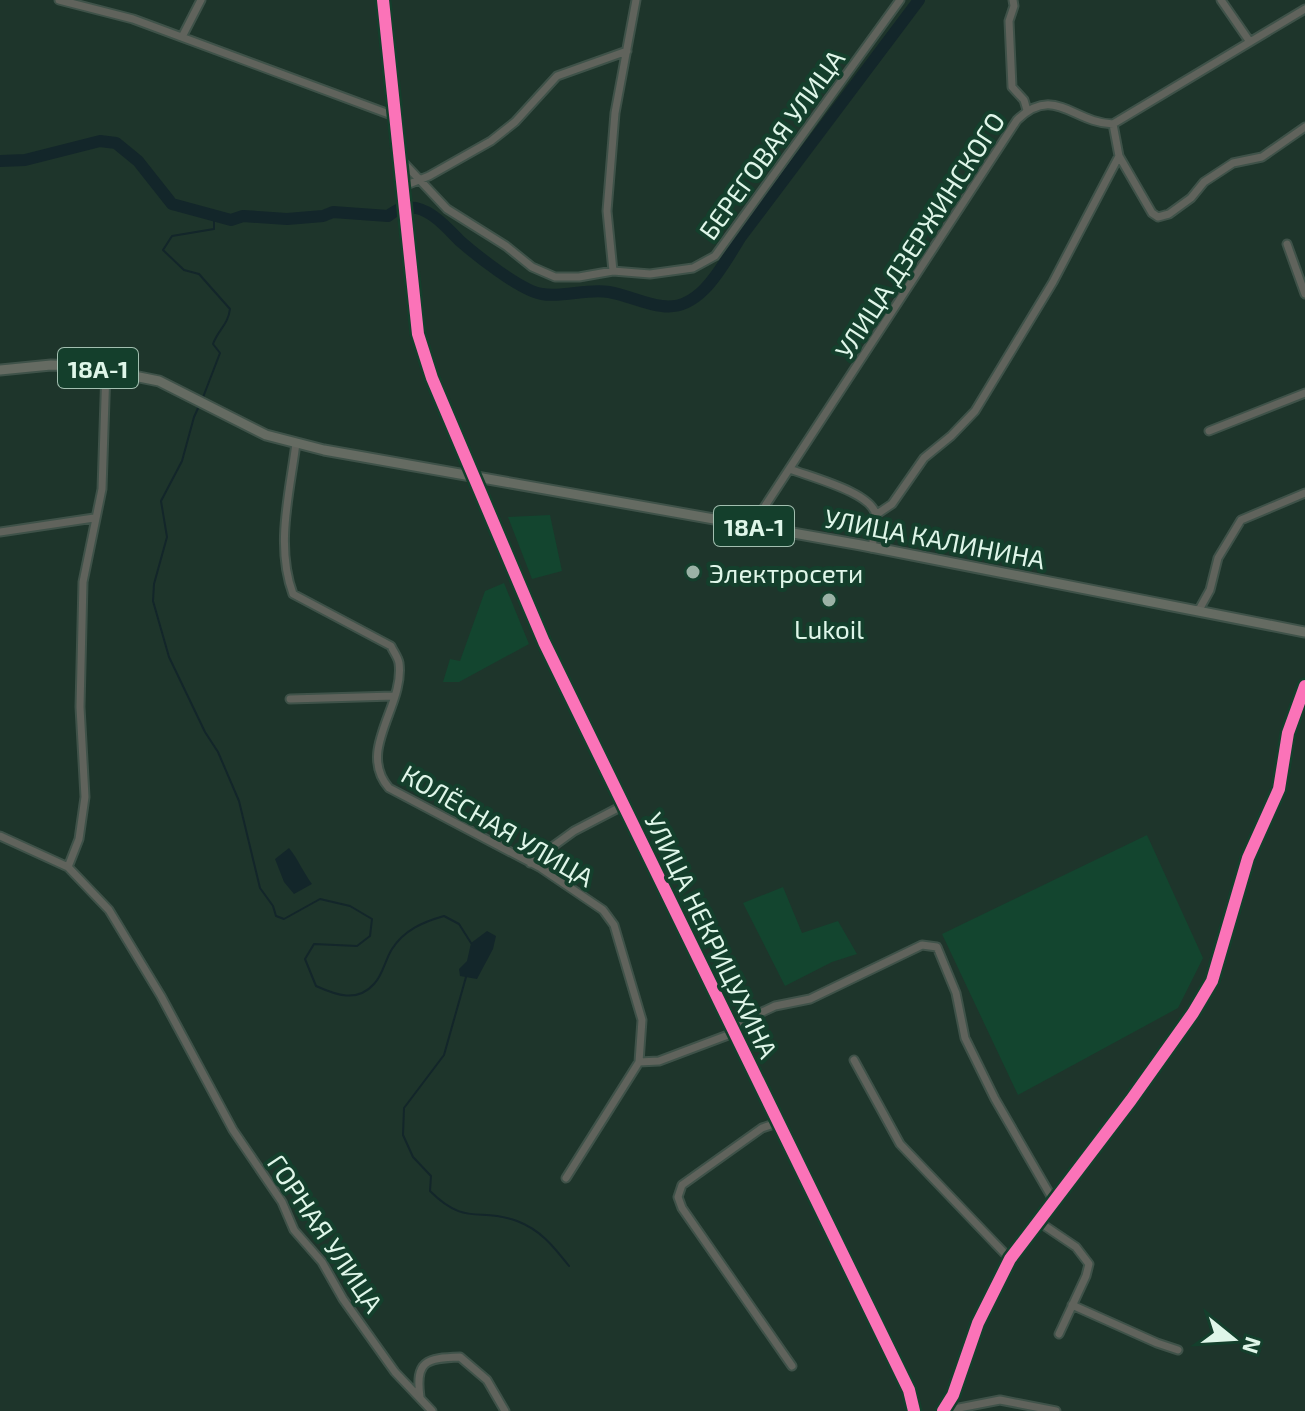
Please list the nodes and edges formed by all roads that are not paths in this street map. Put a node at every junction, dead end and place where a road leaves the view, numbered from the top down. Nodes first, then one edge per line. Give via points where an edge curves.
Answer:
1 (59, 0) edge
2 (201, 0) edge
3 (383, 0) edge
4 (636, 0) edge
5 (900, 0) edge
6 (1013, 0) edge
7 (1221, 0) edge
8 (1305, 9) edge
9 (182, 37) junction
10 (1250, 42) junction
11 (627, 51) junction
12 (1027, 110) junction
13 (397, 117) junction
14 (1113, 124) junction
15 (1305, 127) edge
16 (1119, 156) junction
17 (402, 161) junction
18 (420, 180) junction
19 (404, 188) junction
20 (1287, 244) dead end
21 (613, 271) junction
22 (1305, 294) edge
23 (106, 369) junction
24 (0, 370) edge
25 (1305, 393) edge
26 (1209, 431) dead end
27 (296, 443) junction
28 (790, 469) junction
29 (472, 477) junction
30 (1305, 493) edge
31 (877, 514) junction
32 (94, 518) junction
33 (752, 526) junction
34 (0, 532) edge
35 (872, 548) junction
36 (1195, 610) junction
37 (1305, 632) edge
38 (1305, 686) edge
39 (394, 696) junction
40 (290, 699) dead end
41 (624, 805) junction
42 (0, 836) edge
43 (530, 863) junction
44 (68, 867) junction
45 (734, 1029) junction
46 (854, 1060) dead end
47 (639, 1062) junction
48 (780, 1122) junction
49 (566, 1178) dead end
50 (1055, 1203) junction
51 (1039, 1222) junction
52 (1010, 1259) junction
53 (1072, 1305) junction
54 (1059, 1334) dead end
55 (1178, 1350) dead end
56 (792, 1366) dead end
57 (421, 1399) junction
58 (1052, 1410) edge
59 (432, 1411) edge
60 (505, 1411) edge
61 (914, 1411) edge
62 (944, 1411) edge

1 - 9 street
2 - 9 street
3 - 13 street, УЛИЦА НЕКРИЦУХИНА
4 - 11 street
5 - 21 street, БЕРЕГОВАЯ УЛИЦА via 715,256 693,268 650,274
6 - 12 street via 1012,87
7 - 10 street
8 - 10 street
9 - 13 street
10 - 14 street
11 - 18 street via 557,76 491,141
11 - 21 street via 615,113 607,211
12 - 14 street, УЛИЦА ДЗЕРЖИНСКОГО via 1044,104 1064,107
12 - 28 street, УЛИЦА ДЗЕРЖИНСКОГО
13 - 17 street, УЛИЦА НЕКРИЦУХИНА
14 - 16 street
15 - 16 street via 1262,157 1233,163 1158,217
16 - 31 street via 1053,282 975,411 924,458 892,504
17 - 18 street, БЕРЕГОВАЯ УЛИЦА
17 - 19 street, УЛИЦА НЕКРИЦУХИНА
18 - 19 street
18 - 21 street, БЕРЕГОВАЯ УЛИЦА via 447,209 532,267 555,277
19 - 29 street, УЛИЦА НЕКРИЦУХИНА via 418,334
20 - 22 street
23 - 24 main road, УЛИЦА КАЛИНИНА / 18А-1 via 51,365
23 - 27 main road, УЛИЦА КАЛИНИНА / 18А-1 via 159,381 266,435
23 - 32 street via 102,489
25 - 26 street
27 - 29 main road, УЛИЦА КАЛИНИНА / 18А-1
27 - 39 street, КОЛЁСНАЯ УЛИЦА via 284,547 293,594 391,646 399,662
28 - 31 street via 856,494
28 - 33 street, УЛИЦА ДЗЕРЖИНСКОГО
29 - 33 main road, УЛИЦА КАЛИНИНА / 18А-1
29 - 41 street, УЛИЦА НЕКРИЦУХИНА via 544,642
30 - 36 street via 1241,520 1218,558 1210,590
31 - 35 street
32 - 34 street
32 - 44 street via 83,582 80,707 85,797 79,839
33 - 35 main road, УЛИЦА КАЛИНИНА / 18А-1
35 - 36 main road, УЛИЦА КАЛИНИНА / 18А-1
36 - 37 main road, УЛИЦА КАЛИНИНА / 18А-1
38 - 50 street via 1288,733 1279,789 1248,858 1212,981
39 - 40 street
39 - 43 street, КОЛЁСНАЯ УЛИЦА via 376,758 379,776 389,788
41 - 43 street via 574,831
41 - 45 street, УЛИЦА НЕКРИЦУХИНА
42 - 44 street
43 - 47 street, КОЛЁСНАЯ УЛИЦА via 603,910 614,925 642,1020
44 - 57 street, ГОРНАЯ УЛИЦА via 109,910 294,1230 322,1262 395,1372
45 - 47 street via 659,1061
45 - 48 street, УЛИЦА НЕКРИЦУХИНА
45 - 50 street via 775,1006 810,999 922,945 937,947 956,993 965,1038
46 - 52 street via 900,1144
47 - 49 street, КОЛЁСНАЯ УЛИЦА
48 - 56 street via 762,1128 682,1185 678,1197
48 - 61 street, УЛИЦА НЕКРИЦУХИНА via 909,1390
50 - 51 street
51 - 52 street
51 - 53 street via 1076,1247 1089,1264
52 - 62 street
53 - 54 street
53 - 55 street
57 - 59 street, ГОРНАЯ УЛИЦА
57 - 60 street via 417,1376 424,1365 436,1358 460,1357 487,1380
58 - 62 street via 1000,1400

